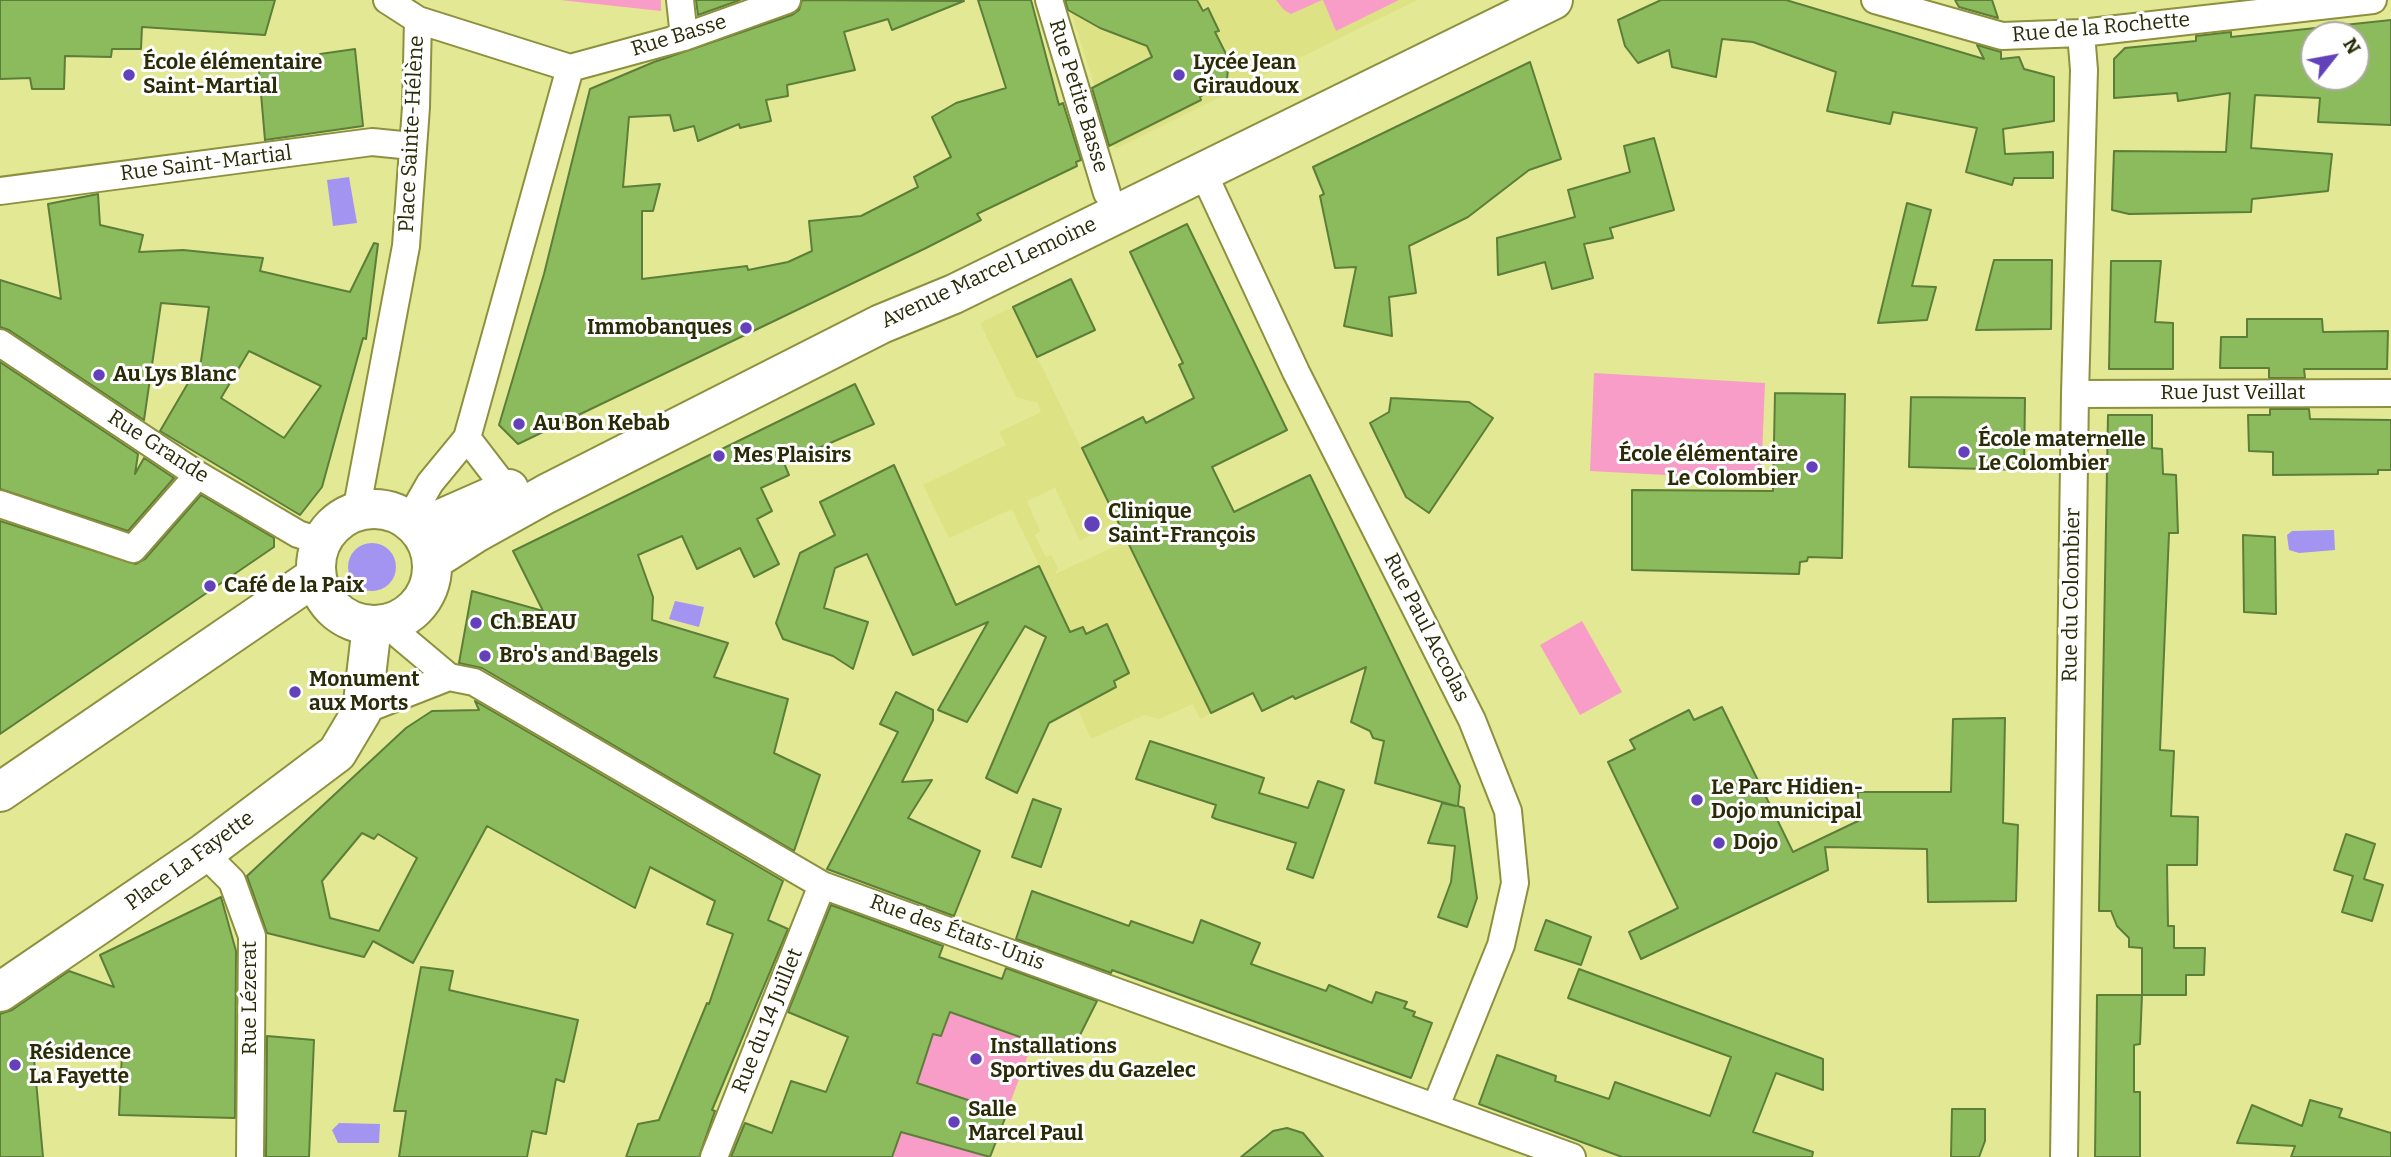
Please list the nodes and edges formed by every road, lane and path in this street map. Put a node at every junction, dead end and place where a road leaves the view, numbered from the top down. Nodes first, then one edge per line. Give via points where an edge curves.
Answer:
1 (387, 0) edge
2 (680, 0) edge
3 (787, 0) edge
4 (1049, 0) edge
5 (1500, 0) edge
6 (1553, 0) edge
7 (1875, 0) edge
8 (2373, 0) edge
9 (418, 20) junction
10 (2081, 33) junction
11 (684, 37) junction
12 (570, 68) junction
13 (412, 146) junction
14 (1202, 170) junction
15 (0, 191) edge
16 (1107, 193) junction
17 (949, 284) junction
18 (852, 329) junction
19 (0, 343) edge
20 (2391, 393) edge
21 (2075, 394) junction
22 (467, 438) junction
23 (198, 475) junction
24 (507, 490) junction
25 (0, 504) edge
26 (356, 512) junction
27 (420, 537) junction
28 (319, 559) junction
29 (379, 625) junction
30 (449, 677) junction
31 (362, 711) junction
32 (0, 792) edge
33 (204, 853) junction
34 (822, 885) junction
35 (0, 992) edge
36 (1435, 1105) junction
37 (250, 1157) edge
38 (714, 1157) edge
39 (1572, 1157) edge
40 (2064, 1157) edge

1 - 9 street
2 - 11 street
3 - 11 street, Rue Basse
4 - 16 street, Rue Petite Basse
5 - 16 main road, Avenue Marcel Lemoine
6 - 14 main road, Avenue Marcel Lemoine
7 - 10 street, Rue de la Rochette via 2002,36
8 - 10 street, Rue de la Rochette
9 - 12 street, Place Sainte-Hélène
9 - 13 street, Place Sainte-Hélène
10 - 21 street, Rue du Colombier via 2084,70
11 - 12 street, Rue Basse
12 - 22 street
13 - 15 street, Rue Saint-Martial via 372,142
13 - 26 street, Place Sainte-Hélène via 406,246
14 - 17 main road, Avenue Marcel Lemoine
14 - 36 street, Rue Paul Accolas via 1296,372 1472,720 1508,811 1515,883 1501,945
16 - 17 main road, Avenue Marcel Lemoine
17 - 18 main road, Avenue Marcel Lemoine
18 - 24 main road, Avenue Marcel Lemoine
18 - 27 main road, Avenue Marcel Lemoine via 474,534
19 - 23 street, Rue Grande
20 - 21 street, Rue Just Veillat
21 - 40 street, Rue du Colombier
22 - 24 street
22 - 27 street via 429,483
23 - 25 street via 133,548
23 - 28 street, Rue Grande via 298,534
24 - 27 main road, Avenue Marcel Lemoine
26 - 27 main road via 384,509
26 - 28 main road via 330,528
27 - 29 main road via 431,578 416,608
28 - 29 main road via 321,591 336,610 356,623
28 - 32 main road
29 - 30 street, Rue des États-Unis
29 - 31 main road, Place La Fayette
30 - 31 street
30 - 34 street, Rue des États-Unis via 474,682
31 - 33 main road, Place La Fayette via 337,753
33 - 35 main road, Place La Fayette
33 - 37 street, Rue Lézerat via 232,881 252,936
34 - 36 street, Rue des États-Unis
34 - 38 street, Rue du 14 Juillet
36 - 39 street, Rue des États-Unis

